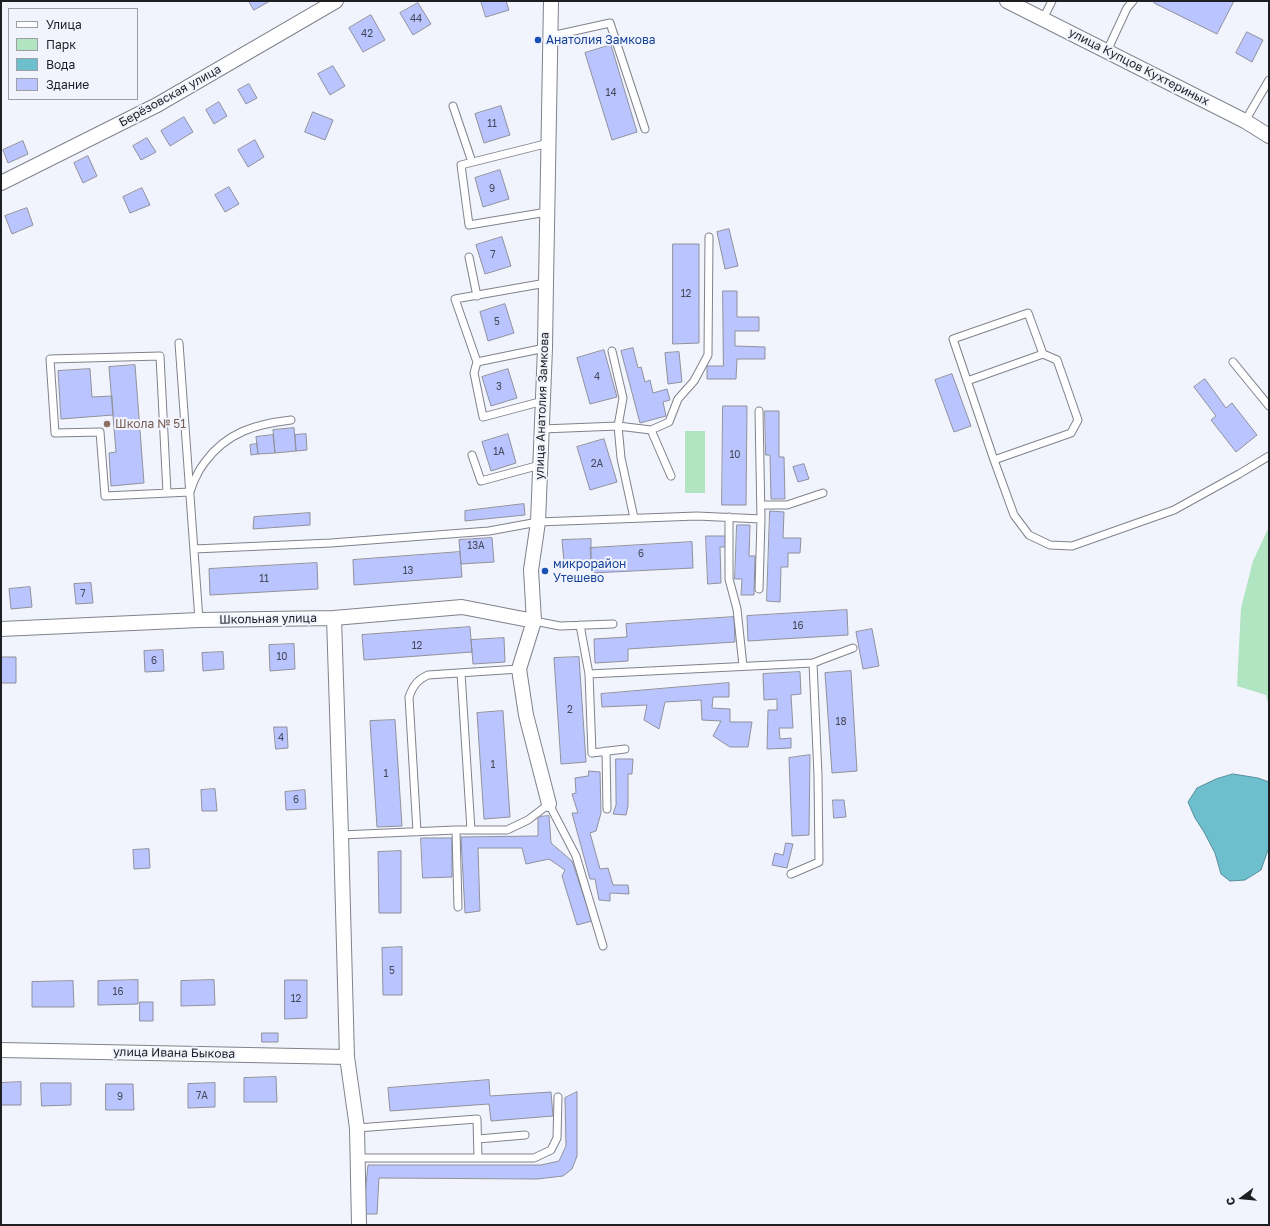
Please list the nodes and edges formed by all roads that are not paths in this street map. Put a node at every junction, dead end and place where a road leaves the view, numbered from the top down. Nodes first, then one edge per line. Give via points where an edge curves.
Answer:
1 (336, 1) edge
2 (551, 1) edge
3 (1007, 1) edge
4 (1052, 1) edge
5 (1133, 1) edge
6 (1043, 19) junction
7 (551, 36) junction
8 (1107, 51) junction
9 (1269, 80) edge
10 (453, 106) dead end
11 (1245, 121) junction
12 (645, 128) dead end
13 (1269, 136) edge
14 (549, 143) junction
15 (472, 162) junction
16 (1, 183) edge
17 (547, 212) junction
18 (709, 237) dead end
19 (469, 257) dead end
20 (546, 283) junction
21 (477, 296) junction
22 (179, 343) dead end
23 (546, 348) junction
24 (612, 351) dead end
25 (1042, 354) junction
26 (477, 362) junction
27 (1233, 362) dead end
28 (967, 381) junction
29 (543, 402) junction
30 (1269, 406) edge
31 (759, 412) dead end
32 (291, 420) dead end
33 (618, 426) junction
34 (542, 429) junction
35 (651, 430) junction
36 (472, 455) dead end
37 (1269, 456) edge
38 (994, 460) junction
39 (540, 464) junction
40 (671, 476) dead end
41 (190, 492) junction
42 (167, 493) junction
43 (822, 493) dead end
44 (761, 505) junction
45 (729, 517) junction
46 (634, 518) junction
47 (761, 519) junction
48 (538, 522) junction
49 (194, 549) junction
50 (759, 589) dead end
51 (334, 618) junction
52 (199, 620) junction
53 (534, 620) junction
54 (614, 624) dead end
55 (580, 625) junction
56 (1, 628) edge
57 (853, 648) dead end
58 (812, 663) junction
59 (743, 666) junction
60 (519, 669) junction
61 (461, 673) junction
62 (589, 674) junction
63 (625, 749) dead end
64 (606, 751) junction
65 (548, 804) junction
66 (607, 809) dead end
67 (456, 830) junction
68 (471, 830) junction
69 (417, 832) junction
70 (341, 835) junction
71 (791, 874) dead end
72 (458, 907) dead end
73 (603, 946) dead end
74 (1, 1050) edge
75 (347, 1057) junction
76 (558, 1097) dead end
77 (357, 1128) junction
78 (526, 1136) dead end
79 (478, 1139) junction
80 (357, 1158) junction
81 (478, 1158) junction
82 (359, 1225) edge

1 - 16 street, Берёзовская улица via 157,105
2 - 7 street, улица Анатолия Замкова
3 - 6 street, улица Купцов Кухтериных
4 - 6 lane
5 - 8 lane via 1127,8
6 - 8 street, улица Купцов Кухтериных
7 - 12 lane via 610,23
7 - 14 street, улица Анатолия Замкова
8 - 11 street, улица Купцов Кухтериных
9 - 11 lane
10 - 15 lane
11 - 13 street, улица Купцов Кухтериных
14 - 15 lane
14 - 17 street, улица Анатолия Замкова
15 - 17 lane via 461,165 469,225
17 - 20 street, улица Анатолия Замкова
18 - 35 lane via 708,355 694,381 678,399 669,422
19 - 21 lane
20 - 21 lane
20 - 23 street, улица Анатолия Замкова
21 - 26 lane via 455,299
22 - 41 lane
23 - 26 lane
23 - 29 street, улица Анатолия Замкова
24 - 33 lane via 623,398
25 - 28 lane
25 - 28 lane via 1028,313 953,339
25 - 38 lane via 1057,360 1078,420 1071,433
26 - 29 lane via 474,374 483,417
27 - 30 lane
28 - 38 lane
29 - 34 street, улица Анатолия Замкова
31 - 44 lane
32 - 41 lane via 253,427 233,435 212,453 197,474
33 - 34 lane
33 - 35 lane
33 - 46 lane via 621,458
34 - 39 street, улица Анатолия Замкова
35 - 40 lane
36 - 39 lane via 481,481
37 - 38 lane via 1174,510 1072,546 1050,545 1029,535 1014,515
39 - 48 street, улица Анатолия Замкова
41 - 42 lane
41 - 49 lane
42 - 42 lane via 160,356 50,359 55,433 100,432 105,496
43 - 44 lane via 787,505
44 - 47 lane
45 - 46 lane
45 - 47 lane
45 - 59 lane via 729,579 738,608
46 - 48 lane
47 - 50 lane
48 - 49 lane via 489,531 331,543
48 - 53 street, улица Анатолия Замкова via 531,570
49 - 52 lane
51 - 52 street, Школьная улица
51 - 53 street, Школьная улица via 462,608
51 - 70 street
52 - 56 street, Школьная улица
53 - 55 lane via 560,626
53 - 60 street, улица Анатолия Замкова
54 - 55 lane
55 - 62 lane
57 - 58 lane
58 - 59 lane
58 - 71 lane via 818,775 819,862
59 - 62 lane
60 - 61 lane
60 - 65 street, улица Анатолия Замкова via 526,715
61 - 68 lane
61 - 69 lane via 428,675 420,678 409,697
62 - 64 lane via 592,753
63 - 64 lane
64 - 66 lane
65 - 68 lane via 528,820 507,830
65 - 73 lane via 576,856
67 - 68 lane
67 - 69 lane
67 - 72 lane
69 - 70 lane
70 - 75 street
74 - 75 street, улица Ивана Быкова
75 - 77 street
76 - 81 lane via 557,1138 551,1150 534,1158
77 - 79 lane via 476,1119
77 - 80 street
78 - 79 lane
79 - 81 lane
80 - 81 lane
80 - 82 street

